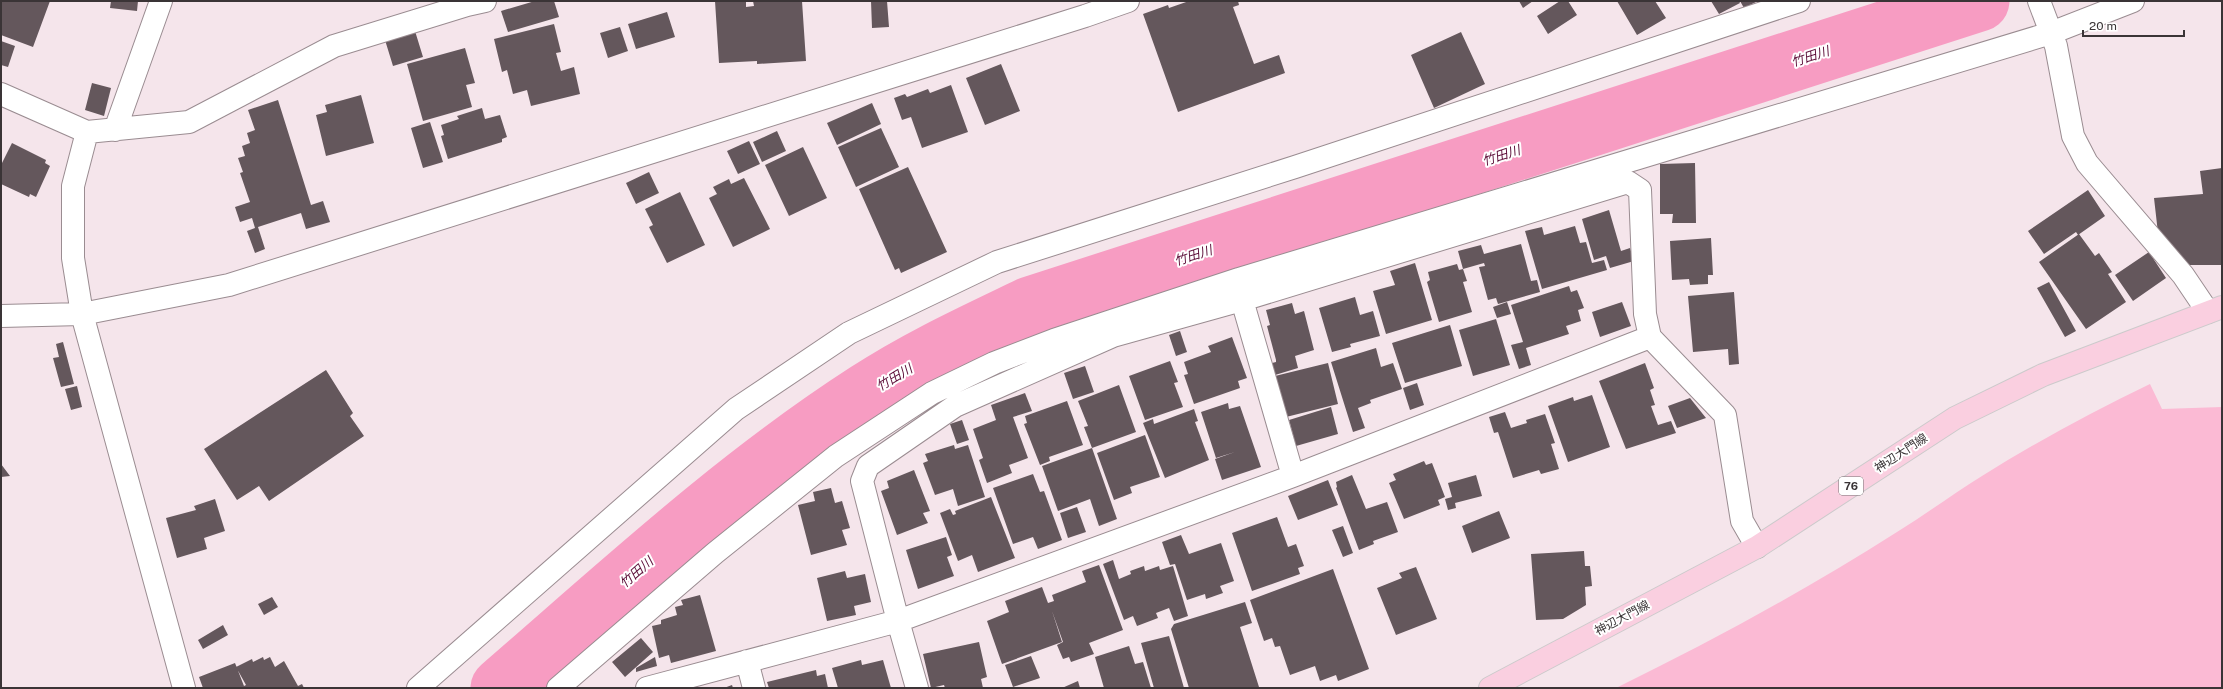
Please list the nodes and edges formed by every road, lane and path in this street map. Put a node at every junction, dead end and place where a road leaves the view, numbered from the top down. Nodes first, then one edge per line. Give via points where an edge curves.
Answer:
1 (161, 1) edge
2 (485, 1) edge
3 (1128, 1) edge
4 (2039, 1) edge
5 (2133, 1) edge
6 (1794, 2) edge
7 (2048, 28) junction
8 (1, 94) edge
9 (115, 130) junction
10 (87, 132) junction
11 (1242, 300) junction
12 (2215, 309) edge
13 (82, 314) junction
14 (1, 316) edge
15 (1650, 337) junction
16 (1293, 476) junction
17 (1756, 548) junction
18 (898, 621) junction
19 (747, 661) junction
20 (184, 688) edge
21 (418, 688) edge
22 (558, 688) edge
23 (647, 688) edge
24 (754, 688) edge
25 (917, 688) edge
26 (1490, 688) edge

1 - 9 street
2 - 9 street via 334,46 189,122
3 - 13 street via 229,285
4 - 7 street
5 - 7 street
6 - 21 street via 1295,167 997,262 849,333 736,409
7 - 12 street via 2056,46 2073,136 2087,163
7 - 22 street via 1239,279 1054,340 994,363 932,393 836,456 715,553
8 - 10 street
9 - 10 street
10 - 13 street via 74,186 73,258
11 - 15 street via 1628,182 1640,190 1645,314
11 - 16 street
11 - 18 street via 1113,336 955,406 868,466 862,481
12 - 17 main road, 神辺大門線 / 76 via 2043,375 1955,418
13 - 14 street
13 - 20 street
15 - 16 street
15 - 17 street via 1725,415 1742,521
16 - 18 street
17 - 26 main road, 神辺大門線 / 76
18 - 19 street
18 - 25 street
19 - 23 street
19 - 24 street

